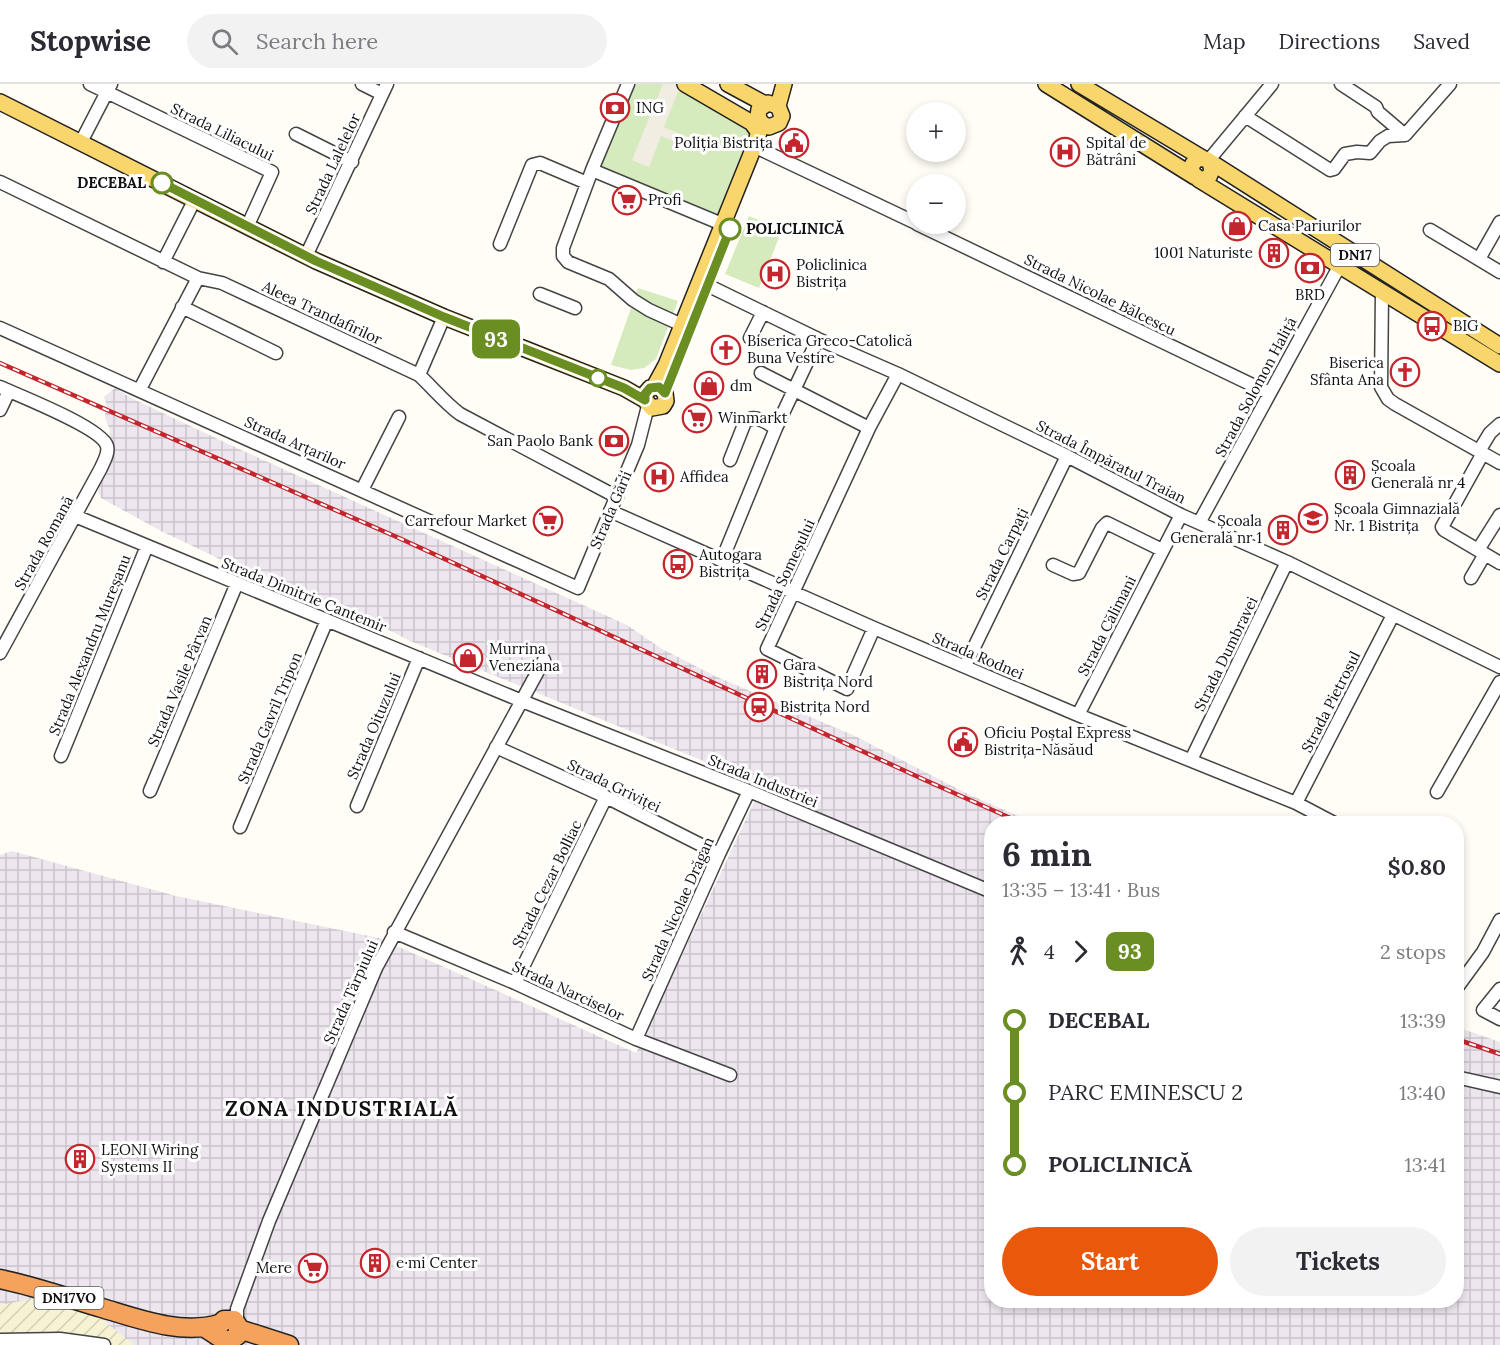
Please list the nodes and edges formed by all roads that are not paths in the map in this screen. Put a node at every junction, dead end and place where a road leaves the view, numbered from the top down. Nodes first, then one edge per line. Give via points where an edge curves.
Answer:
1 (90, 84) edge
2 (362, 84) edge
3 (628, 84) edge
4 (685, 84) edge
5 (701, 84) edge
6 (728, 84) edge
7 (1046, 84) edge
8 (1079, 84) edge
9 (1272, 84) edge
10 (1341, 84) edge
11 (1450, 84) edge
12 (783, 85) edge
13 (109, 88) edge
14 (384, 89) edge
15 (0, 102) edge
16 (766, 116) junction
17 (1245, 116) junction
18 (296, 134) dead end
19 (1405, 135) junction
20 (81, 142) junction
21 (762, 150) junction
22 (1207, 161) junction
23 (352, 162) junction
24 (592, 170) junction
25 (1196, 178) junction
26 (0, 182) edge
27 (587, 183) junction
28 (195, 199) junction
29 (906, 218) edge
30 (1500, 222) edge
31 (722, 224) junction
32 (248, 225) junction
33 (1430, 230) dead end
34 (940, 234) edge
35 (500, 244) dead end
36 (306, 256) junction
37 (1479, 258) junction
38 (163, 262) junction
39 (1340, 265) junction
40 (1500, 272) edge
41 (198, 278) junction
42 (707, 285) junction
43 (1382, 292) junction
44 (540, 294) dead end
45 (182, 308) junction
46 (575, 308) dead end
47 (762, 312) junction
48 (444, 317) junction
49 (682, 325) junction
50 (0, 328) edge
51 (750, 338) dead end
52 (818, 339) junction
53 (1500, 346) edge
54 (276, 353) dead end
55 (1500, 364) edge
56 (761, 373) dead end
57 (898, 374) junction
58 (419, 375) junction
59 (4, 389) edge
60 (140, 389) junction
61 (795, 389) junction
62 (1269, 393) junction
63 (653, 397) junction
64 (0, 410) edge
65 (399, 417) dead end
66 (1500, 424) edge
67 (776, 428) junction
68 (869, 428) junction
69 (1481, 452) junction
70 (1067, 456) junction
71 (730, 460) dead end
72 (1500, 463) edge
73 (362, 490) junction
74 (617, 496) junction
75 (610, 511) junction
76 (1180, 514) junction
77 (1500, 515) edge
78 (75, 516) junction
79 (1199, 523) junction
80 (147, 546) junction
81 (1162, 550) junction
82 (1482, 552) junction
83 (722, 560) junction
84 (1287, 562) junction
85 (1500, 563) edge
86 (1053, 565) dead end
87 (1471, 578) dead end
88 (237, 583) junction
89 (578, 588) joint
90 (794, 592) junction
91 (1393, 615) junction
92 (327, 620) junction
93 (874, 628) junction
94 (0, 653) edge
95 (419, 658) junction
96 (544, 660) dead end
97 (965, 666) junction
98 (1500, 667) edge
99 (1500, 682) edge
100 (522, 701) junction
101 (1078, 715) junction
102 (496, 747) junction
103 (61, 756) dead end
104 (1191, 760) junction
105 (150, 791) dead end
106 (749, 791) junction
107 (1437, 792) dead end
108 (606, 797) junction
109 (1296, 803) junction
110 (357, 806) dead end
111 (1321, 816) edge
112 (240, 827) dead end
113 (719, 854) junction
114 (984, 889) edge
115 (1500, 920) edge
116 (394, 932) junction
117 (1464, 978) edge
118 (515, 983) junction
119 (1500, 989) edge
120 (1500, 1019) edge
121 (636, 1039) junction
122 (730, 1075) dead end
123 (1464, 1079) edge
124 (1500, 1087) edge
125 (0, 1279) edge
126 (229, 1333) edge
127 (0, 1340) edge
128 (104, 1345) edge
129 (289, 1345) edge

1 - 13 street
2 - 14 street
3 - 24 street
4 - 16 main road via 752,123
5 - 16 main road
6 - 16 main road
7 - 25 main road, DN17
8 - 22 main road, DN17
9 - 17 street
10 - 19 street via 1376,107
11 - 19 street
12 - 16 main road, Strada Gării
13 - 20 street
13 - 32 street, Strada Liliacului via 272,172
14 - 23 street, Strada Lalelelor
15 - 20 main road
16 - 21 main road, Strada Gării
16 - 31 main road, Strada Gării
17 - 19 street via 1330,170 1345,154 1370,153 1388,136
17 - 22 street
18 - 23 street
20 - 28 main road
21 - 29 street, Strada Nicolae Bălcescu
21 - 42 main road, Strada Gării
22 - 25 main road via 1212,170 1209,177
22 - 53 main road, DN17
23 - 36 street, Strada Lalelelor
24 - 27 street
24 - 31 street
25 - 39 main road, DN17
26 - 38 street, Aleea Trandafirilor
27 - 35 street via 540,163 532,165
27 - 49 street via 563,256 609,279 649,310
28 - 32 main road
28 - 38 street
30 - 37 street
31 - 49 main road, Strada Gării
32 - 36 main road
33 - 37 street
34 - 62 street, Strada Nicolae Bălcescu
36 - 48 main road
37 - 40 street
38 - 41 street, Aleea Trandafirilor
39 - 43 main road, DN17
39 - 62 street, Strada Solomon Haliță
41 - 45 street
41 - 58 street, Aleea Trandafirilor via 222,283
42 - 47 street, Strada Împăratul Traian
42 - 63 main road, Strada Gării
43 - 55 main road, DN17
43 - 69 street via 1380,380 1384,394
44 - 46 street
45 - 54 street
45 - 60 street
47 - 51 street
47 - 52 street, Strada Împăratul Traian
48 - 58 street
48 - 63 main road
49 - 63 main road, Strada Gării
50 - 60 street, Strada Arțarilor
52 - 57 street, Strada Împăratul Traian
52 - 61 street
56 - 61 street
57 - 68 street, Strada Someșului
57 - 70 street, Strada Împăratul Traian
58 - 74 street, Aleea Trandafirilor via 460,414
59 - 64 street
59 - 78 street, Strada Romană via 87,426 107,444 102,468
60 - 73 street, Strada Arțarilor
61 - 67 street
61 - 68 street
62 - 79 street, Strada Solomon Haliță
63 - 74 street, Strada Gării
65 - 73 street
66 - 69 street via 1490,433
67 - 71 street via 755,417 747,419
67 - 83 street
68 - 90 street, Strada Someșului
69 - 72 street
69 - 82 street via 1442,525 1444,530
70 - 76 street, Strada Împăratul Traian
70 - 97 street, Strada Carpați
73 - 89 street, Strada Arțarilor
74 - 75 street, Strada Gării
75 - 83 street, Strada Rodnei
75 - 89 street, Strada Gării
76 - 79 street, Strada Împăratul Traian
76 - 81 street, Strada Călimani
77 - 82 street
78 - 80 street, Strada Dimitrie Cantemir
78 - 94 street, Strada Romană
79 - 84 street, Strada Împăratul Traian
80 - 88 street, Strada Dimitrie Cantemir
80 - 103 street, Strada Alexandru Mureșanu
81 - 86 street via 1107,523 1079,573
81 - 101 street, Strada Călimani
82 - 85 street
82 - 87 street
83 - 90 street, Strada Rodnei
84 - 91 street, Strada Împăratul Traian
84 - 104 street, Strada Dumbravei
88 - 92 street, Strada Dimitrie Cantemir
88 - 105 street, Strada Vasile Pârvan
90 - 93 street, Strada Rodnei
90 - 93 street, Strada Someșului via 767,649 847,689
91 - 98 street, Strada Împăratul Traian
91 - 109 street, Strada Pietrosul
92 - 95 street, Strada Dimitrie Cantemir
92 - 112 street, Strada Gavril Tripon
93 - 97 street, Strada Rodnei
95 - 100 street, Strada Dimitrie Cantemir
95 - 110 street, Strada Oituzului
96 - 100 street, Strada Tărpiului
97 - 101 street, Strada Rodnei
99 - 107 street
100 - 102 street, Strada Tărpiului
100 - 106 street, Strada Industriei
101 - 104 street, Strada Rodnei
102 - 108 street, Strada Griviței
102 - 116 street, Strada Tărpiului
104 - 109 street, Strada Rodnei
106 - 113 street, Strada Nicolae Drăgan
106 - 114 street, Strada Industriei
108 - 113 street, Strada Griviței
108 - 118 street, Strada Cezar Bolliac
109 - 111 street, Strada Rodnei
113 - 121 street, Strada Nicolae Drăgan
115 - 117 street
116 - 118 street, Strada Narciselor
116 - 126 street, Strada Tărpiului via 269,1221
118 - 121 street, Strada Narciselor
119 - 120 street via 1483,1010
121 - 122 street, Strada Narciselor
123 - 124 street
125 - 126 highway, DN17VO via 138,1319
126 - 129 highway, DN17VO
127 - 128 street via 60,1339

